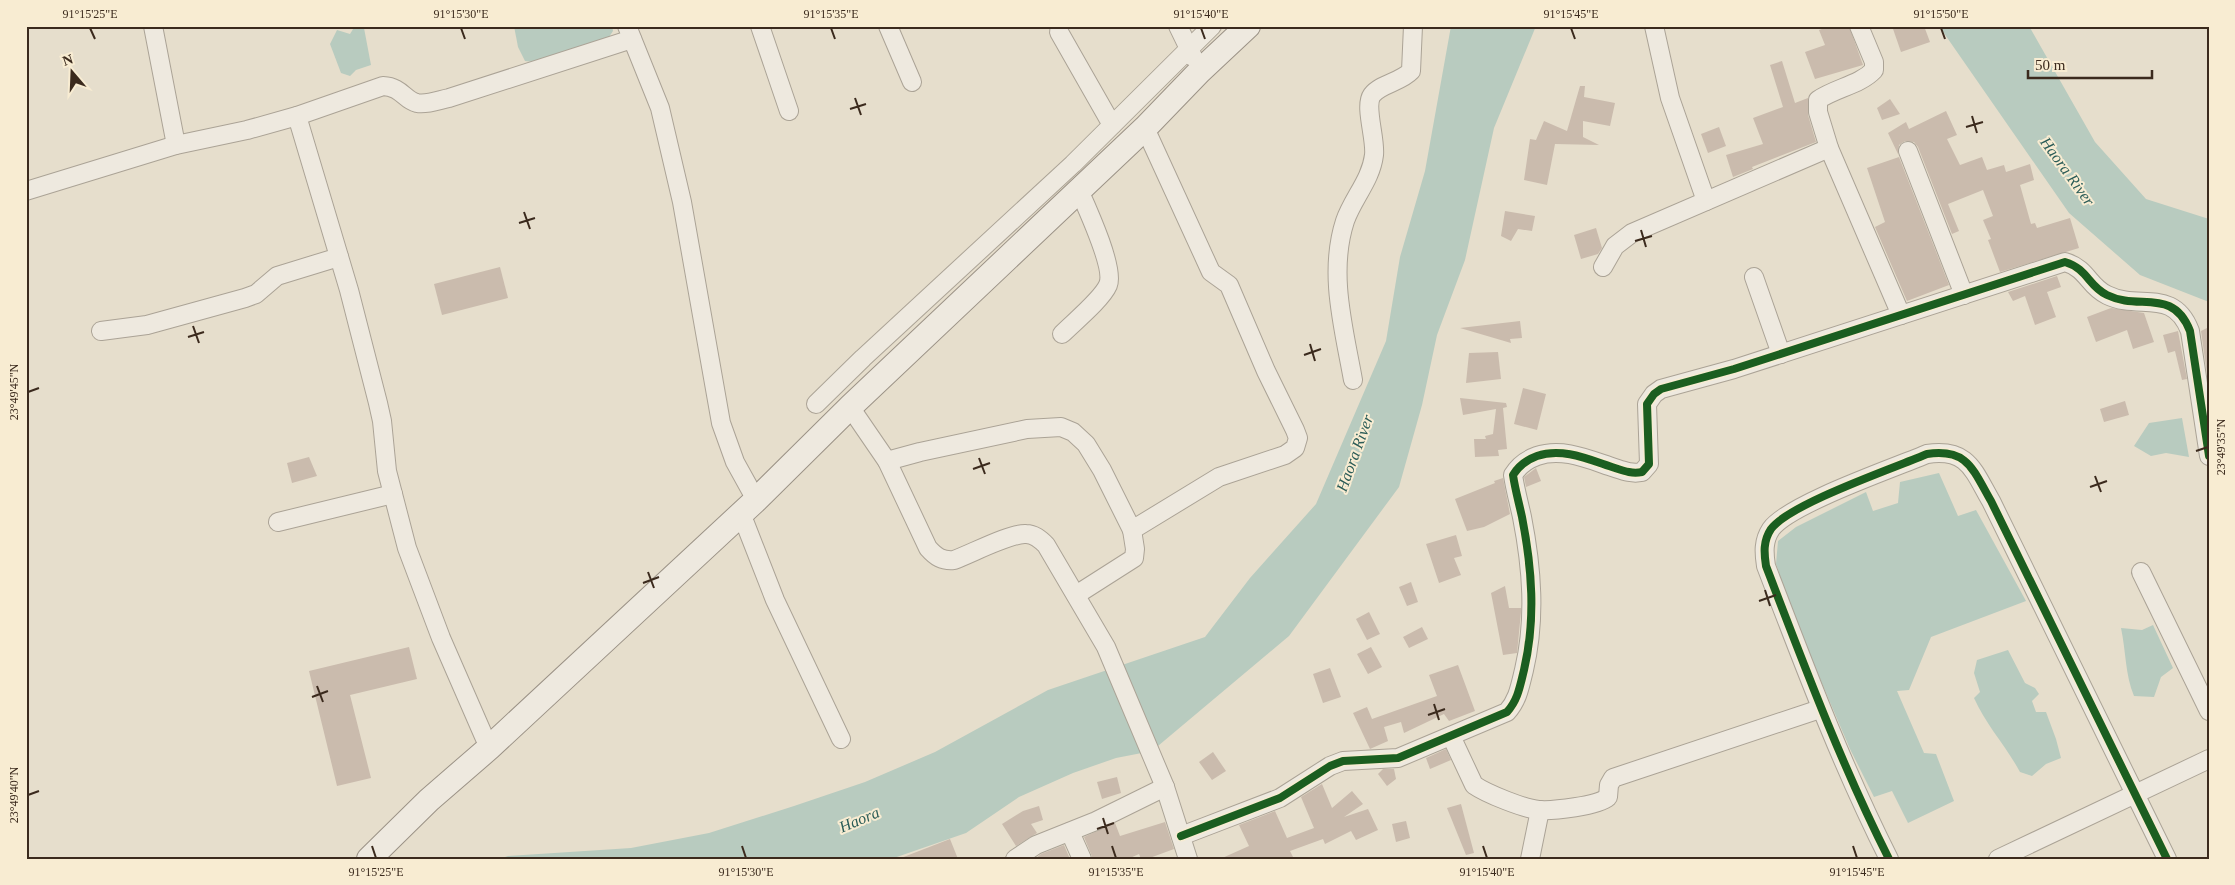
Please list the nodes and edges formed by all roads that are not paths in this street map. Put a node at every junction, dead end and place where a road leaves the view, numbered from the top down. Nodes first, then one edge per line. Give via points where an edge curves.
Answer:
1 (153, 26) edge
2 (760, 26) edge
3 (888, 26) edge
4 (1178, 26) edge
5 (1212, 26) edge
6 (1248, 26) edge
7 (1414, 26) edge
8 (1654, 26) edge
9 (1859, 26) edge
10 (1059, 32) dead end
11 (629, 33) edge
12 (1189, 48) junction
13 (1200, 71) junction
14 (912, 82) dead end
15 (789, 111) dead end
16 (297, 116) junction
17 (1112, 125) junction
18 (1145, 128) junction
19 (176, 145) junction
20 (1829, 148) junction
21 (1908, 151) dead end
22 (1079, 190) junction
23 (26, 191) edge
24 (1706, 201) junction
25 (339, 257) junction
26 (1603, 266) dead end
27 (1754, 277) dead end
28 (1964, 294) junction
29 (1901, 315) junction
30 (101, 331) dead end
31 (1062, 334) dead end
32 (1781, 354) junction
33 (1353, 380) dead end
34 (816, 404) dead end
35 (850, 407) junction
36 (2209, 456) edge
37 (887, 461) junction
38 (393, 494) junction
39 (749, 506) junction
40 (278, 522) dead end
41 (1132, 530) junction
42 (2142, 572) dead end
43 (1076, 595) junction
44 (1820, 709) junction
45 (2209, 711) edge
46 (1451, 736) junction
47 (841, 739) dead end
48 (489, 748) junction
49 (2209, 759) edge
50 (1165, 787) junction
51 (2135, 793) junction
52 (1540, 810) junction
53 (1070, 832) junction
54 (1181, 836) junction
55 (369, 859) edge
56 (1015, 859) edge
57 (1082, 859) edge
58 (1188, 859) edge
59 (1530, 859) edge
60 (1890, 859) edge
61 (1998, 859) edge
62 (2168, 859) edge

1 - 19 street
2 - 15 street
3 - 14 street
4 - 12 street
5 - 12 street
6 - 13 main road
7 - 33 street via 1411,71 1376,92 1371,99 1375,139 1371,171 1345,221 1340,243 1337,283
8 - 24 street via 1670,98
9 - 20 street via 1874,62 1874,70 1818,100 1818,112
10 - 17 street
11 - 16 street via 448,98 419,103 391,86 382,86
11 - 39 street via 660,108 682,202 722,422
12 - 13 street
12 - 17 street
13 - 18 main road
16 - 19 street
16 - 25 street
17 - 34 street
18 - 22 main road
18 - 41 street via 1211,272 1229,285 1295,430 1298,444 1285,455 1212,480
19 - 23 street
20 - 24 street
20 - 29 street
21 - 28 street
22 - 31 street via 1108,265 1110,279 1105,290
22 - 35 main road
24 - 26 street via 1622,239
25 - 30 street via 277,276 256,294 245,298 147,325
25 - 38 street via 382,421 383,448
27 - 32 street
28 - 29 street
28 - 36 street via 2065,262 2080,268 2107,296 2118,300 2156,302 2173,308 2182,314 2190,331
29 - 32 street
32 - 46 street via 1661,389 1654,394 1647,404 1649,464 1642,472 1630,473 1571,454 1557,453 1528,460 1518,466 1514,484 1528,557 1532,601 1528,652 1518,696 1506,712
35 - 37 street
35 - 39 main road
37 - 41 street via 1027,429 1061,427 1074,432 1086,444
37 - 43 street via 934,555 946,561 954,560 1028,534 1046,545
38 - 40 street
38 - 48 street via 418,580
39 - 47 street via 775,600
39 - 48 main road
41 - 43 street via 1134,558
42 - 45 street
43 - 50 street via 1106,647
44 - 51 street via 1766,566 1766,539 1780,519 1841,489 1927,454 1957,454 1972,469 1991,501
44 - 52 street via 1613,778 1608,797 1597,804
44 - 60 street via 1861,803
46 - 52 street via 1474,786
46 - 54 street via 1398,758 1343,761 1280,798
48 - 55 main road via 429,800
49 - 51 street
50 - 53 street
50 - 54 street
51 - 61 street
51 - 62 street
52 - 59 street
53 - 56 street via 1036,845
53 - 57 street
54 - 58 street

